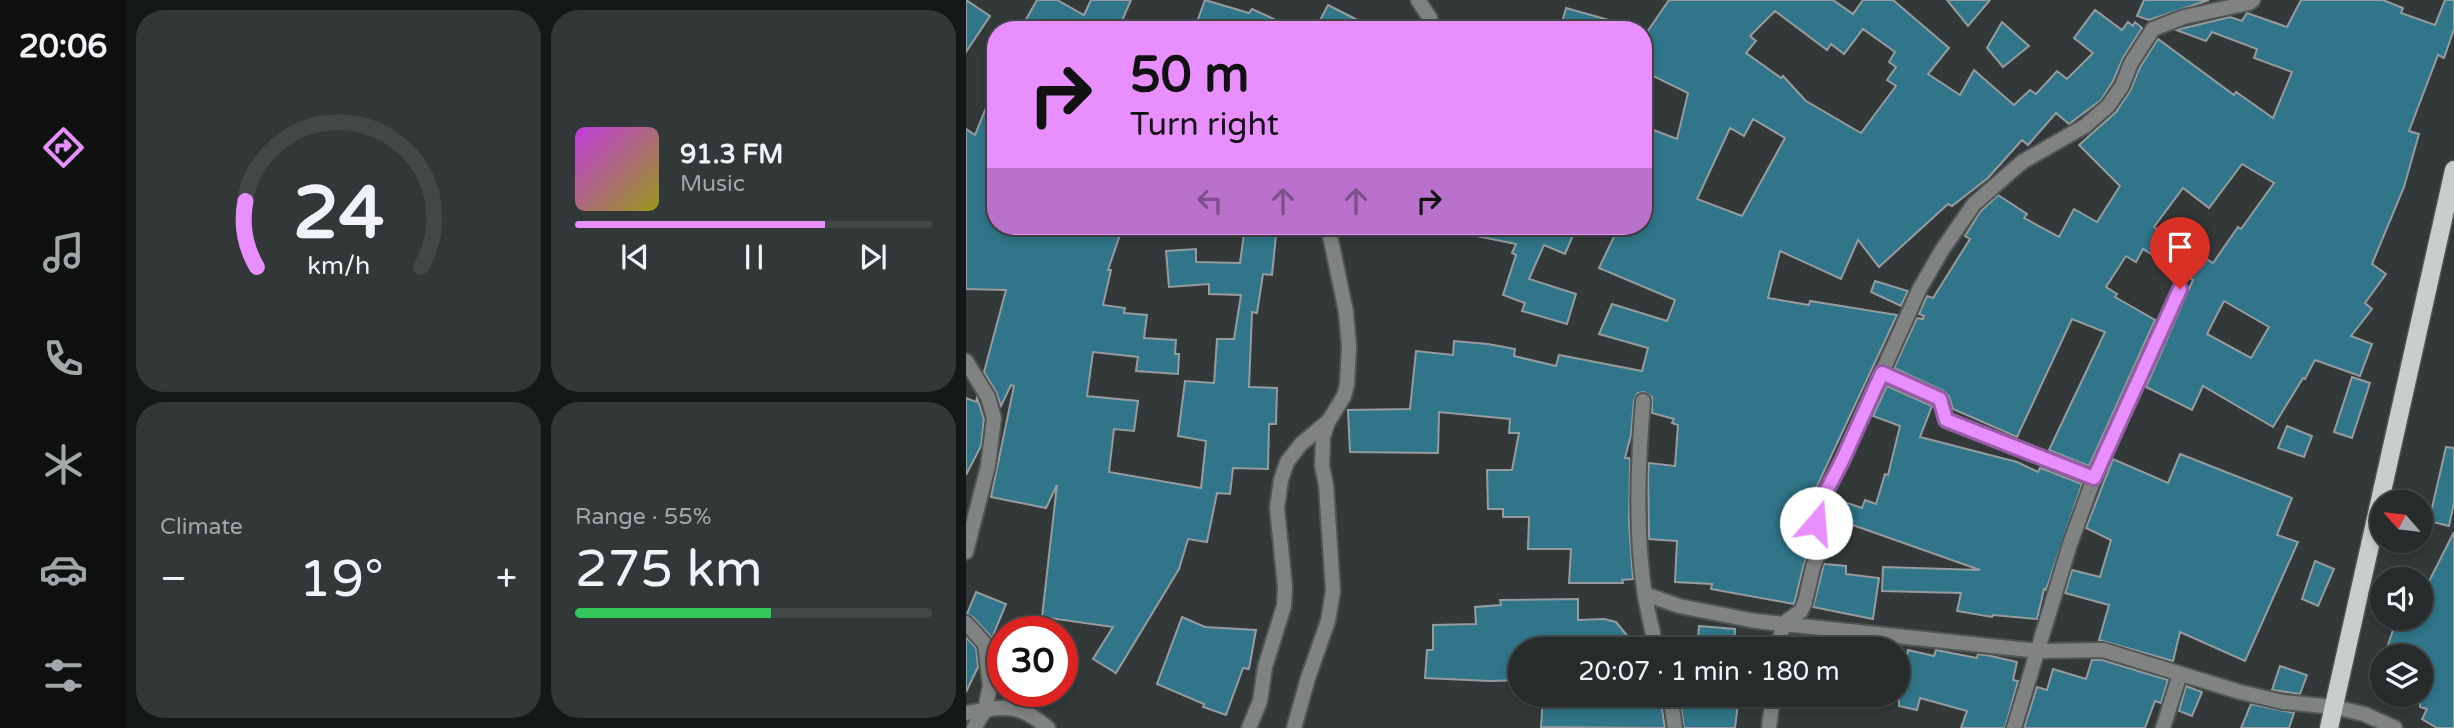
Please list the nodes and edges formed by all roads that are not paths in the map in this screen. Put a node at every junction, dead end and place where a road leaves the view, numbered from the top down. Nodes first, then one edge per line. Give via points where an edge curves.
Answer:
1 (1418, 0) edge
2 (2253, 0) edge
3 (1430, 21) edge
4 (2454, 170) edge
5 (1330, 235) edge
6 (2180, 289) dead end
7 (966, 361) edge
8 (1882, 373) junction
9 (1643, 401) dead end
10 (1328, 422) junction
11 (2094, 478) junction
12 (966, 552) edge
13 (1645, 594) junction
14 (966, 623) edge
15 (1784, 624) junction
16 (1654, 637) edge
17 (1780, 637) edge
18 (2038, 650) junction
19 (2180, 674) junction
20 (1672, 707) edge
21 (1772, 707) edge
22 (2334, 707) junction
23 (985, 710) junction
24 (966, 713) edge
25 (974, 728) edge
26 (1048, 728) edge
27 (1249, 728) edge
28 (1294, 728) edge
29 (1675, 728) edge
30 (1769, 728) edge
31 (2014, 728) edge
32 (2164, 728) edge
33 (2329, 728) edge
34 (2395, 728) edge

1 - 3 street
2 - 8 street via 2153,29 2108,106 2085,126 2022,162 1974,204 1919,290
4 - 22 main road
5 - 10 street via 1349,347 1348,385
6 - 11 street
7 - 12 street via 995,418
8 - 11 street via 1940,399 1946,420
8 - 15 street via 1820,503 1816,523 1823,541 1805,602
9 - 13 street via 1639,498
10 - 27 street via 1301,444 1281,480 1277,508 1284,606
10 - 28 street via 1322,466 1333,591
11 - 18 street
13 - 15 street via 1720,616
13 - 16 street
14 - 23 street via 985,644 990,686
15 - 17 street
15 - 18 street
18 - 19 street via 2103,650
18 - 31 street
19 - 22 street via 2283,702
19 - 32 street
20 - 29 street
21 - 30 street
22 - 33 main road
22 - 34 street
23 - 24 street
23 - 25 street
23 - 26 street via 1021,709

